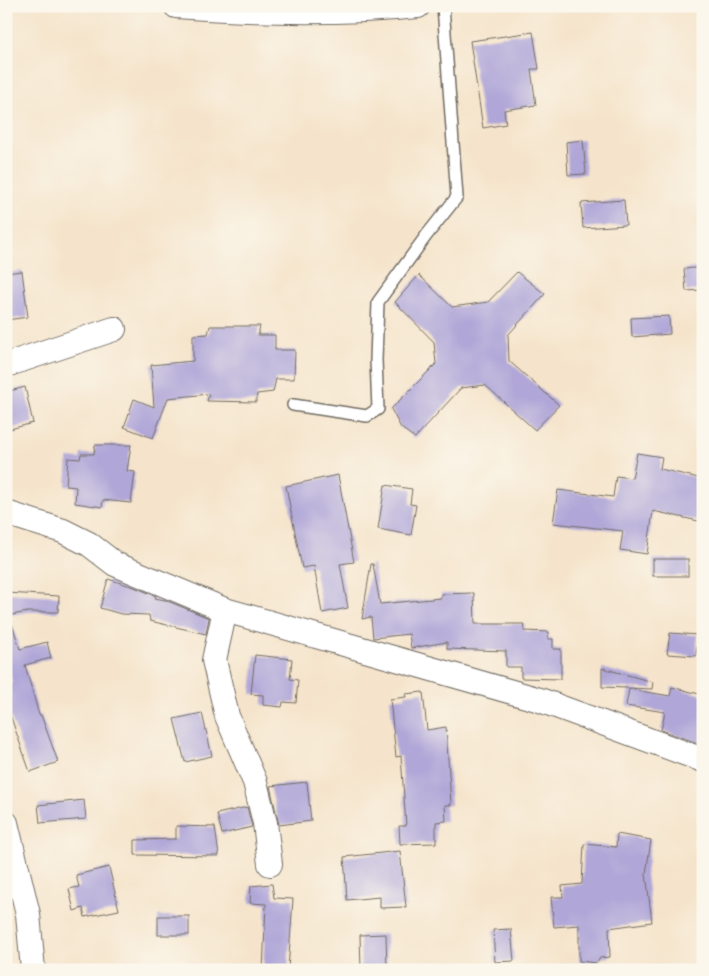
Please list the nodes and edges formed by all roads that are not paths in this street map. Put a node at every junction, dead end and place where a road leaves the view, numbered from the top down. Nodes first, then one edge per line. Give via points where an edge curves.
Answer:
1 (176, 6) edge
2 (418, 6) edge
3 (443, 6) edge
4 (114, 329) dead end
5 (6, 366) edge
6 (293, 405) dead end
7 (6, 514) edge
8 (226, 610) junction
9 (703, 760) edge
10 (6, 824) edge
11 (270, 864) dead end
12 (33, 970) edge

1 - 2 street via 327,11
3 - 6 lane via 457,197 378,302 378,409 367,416
4 - 5 street
7 - 8 street via 63,531 89,544 115,564
8 - 9 street via 540,700
8 - 11 street via 214,660 227,716 255,782
10 - 12 street via 28,914

